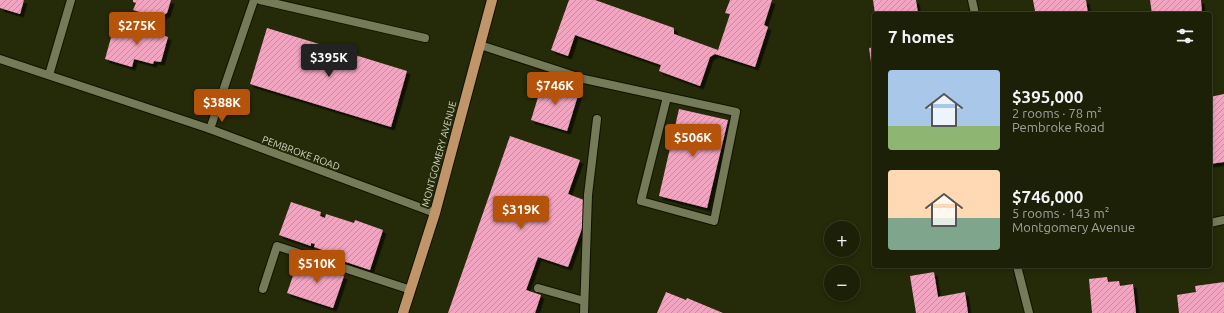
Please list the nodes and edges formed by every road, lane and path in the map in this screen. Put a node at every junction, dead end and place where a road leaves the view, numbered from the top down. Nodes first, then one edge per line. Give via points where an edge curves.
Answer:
1 (71, 0) edge
2 (254, 0) edge
3 (260, 0) edge
4 (492, 0) edge
5 (972, 0) edge
6 (975, 12) edge
7 (425, 38) dead end
8 (480, 45) junction
9 (0, 59) edge
10 (49, 75) junction
11 (667, 97) junction
12 (597, 119) dead end
13 (210, 129) junction
14 (435, 213) junction
15 (1224, 220) edge
16 (1212, 223) edge
17 (1018, 268) edge
18 (538, 288) dead end
19 (263, 289) dead end
20 (411, 290) junction
21 (584, 301) junction
22 (403, 313) edge
23 (584, 313) edge
24 (1029, 313) edge

1 - 10 street
2 - 13 street
3 - 7 street
4 - 8 main road, MONTGOMERY AVENUE
5 - 6 street
8 - 11 street via 584,79
8 - 14 main road, MONTGOMERY AVENUE
9 - 10 street, PEMBROKE ROAD
10 - 13 street, PEMBROKE ROAD
11 - 11 street via 641,201 714,221 736,112
12 - 21 street via 588,195
13 - 14 street, PEMBROKE ROAD
14 - 20 main road, MONTGOMERY AVENUE
15 - 16 street
17 - 24 street
18 - 21 street
19 - 20 street via 277,246
20 - 22 main road, MONTGOMERY AVENUE
21 - 23 street

